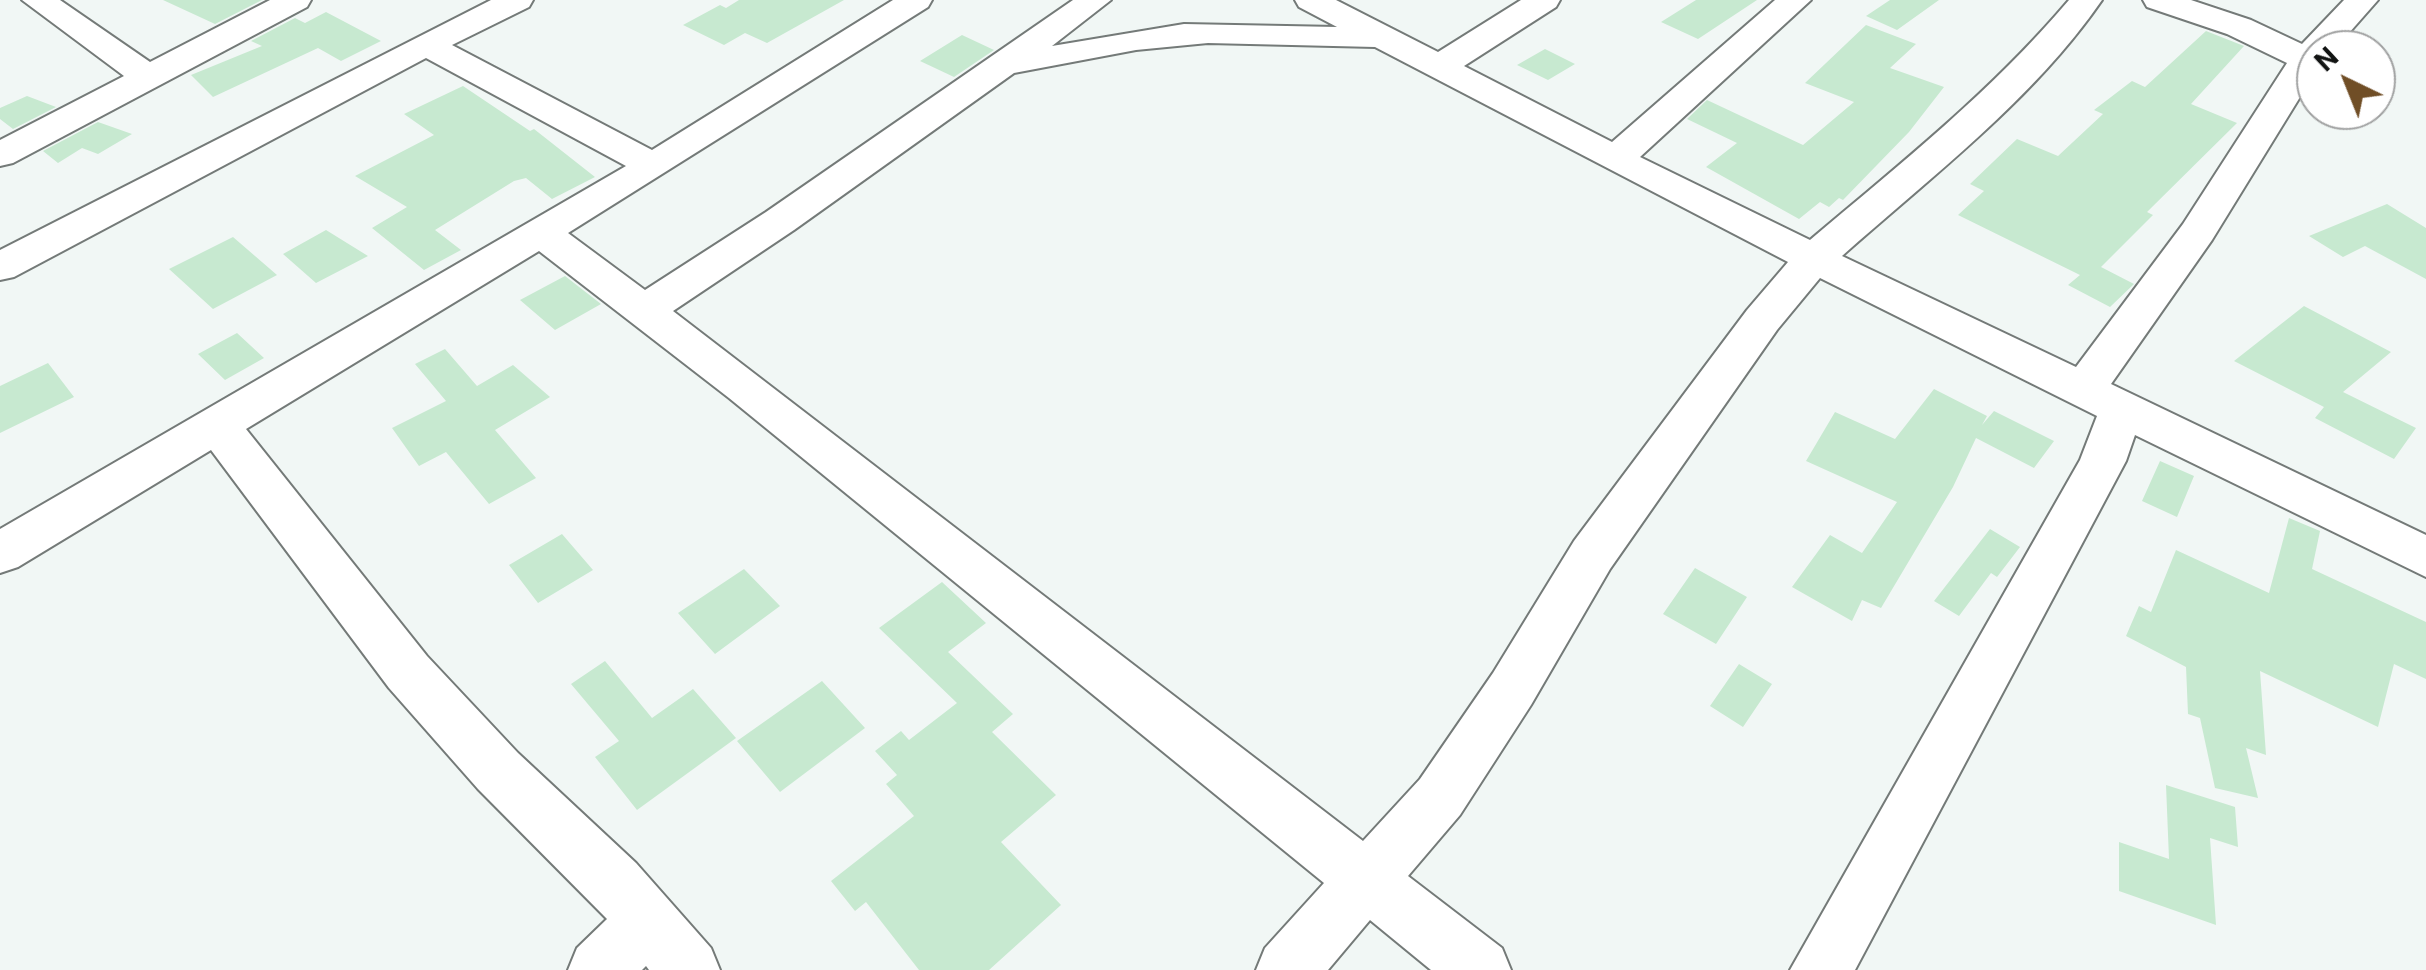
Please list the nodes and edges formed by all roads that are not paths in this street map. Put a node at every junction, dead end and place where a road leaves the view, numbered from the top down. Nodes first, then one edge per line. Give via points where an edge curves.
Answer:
1 (295, 0) edge
2 (517, 0) edge
3 (916, 0) edge
4 (1095, 0) edge
5 (1311, 0) edge
6 (1544, 0) edge
7 (1795, 0) edge
8 (2086, 0) edge
9 (2159, 0) edge
10 (49, 2) edge
11 (2360, 2) edge
12 (2238, 26) junction
13 (2334, 30) edge
14 (1380, 36) junction
15 (427, 45) junction
16 (2296, 54) edge
17 (1438, 67) junction
18 (990, 71) junction
19 (2296, 75) edge
20 (148, 77) junction
21 (0, 155) edge
22 (1615, 159) junction
23 (654, 165) junction
24 (538, 231) junction
25 (1814, 259) junction
26 (0, 267) edge
27 (642, 311) junction
28 (2102, 400) junction
29 (217, 425) junction
30 (2422, 541) edge
31 (0, 553) edge
32 (1366, 882) junction
33 (646, 923) junction
34 (1834, 967) edge
35 (599, 970) edge
36 (689, 970) edge
37 (1287, 970) edge
38 (1480, 970) edge

1 - 20 street
2 - 15 street
3 - 23 street
4 - 18 street
5 - 14 street
6 - 17 street
7 - 22 street
8 - 25 street via 1984,111
9 - 12 street
10 - 20 street
11 - 12 street
11 - 13 street
12 - 16 street
14 - 17 street
14 - 18 street via 1206,33
15 - 23 street
15 - 26 street
17 - 22 street
18 - 27 street
19 - 28 street via 2238,161
20 - 21 street
22 - 25 street
23 - 24 street
24 - 27 street
24 - 29 street
25 - 28 street
25 - 32 street via 1695,408 1602,540 1440,797
27 - 32 street
28 - 30 street
28 - 34 street via 2103,460
29 - 31 street
29 - 33 street via 408,672
32 - 37 street
32 - 38 street
33 - 35 street
33 - 36 street

